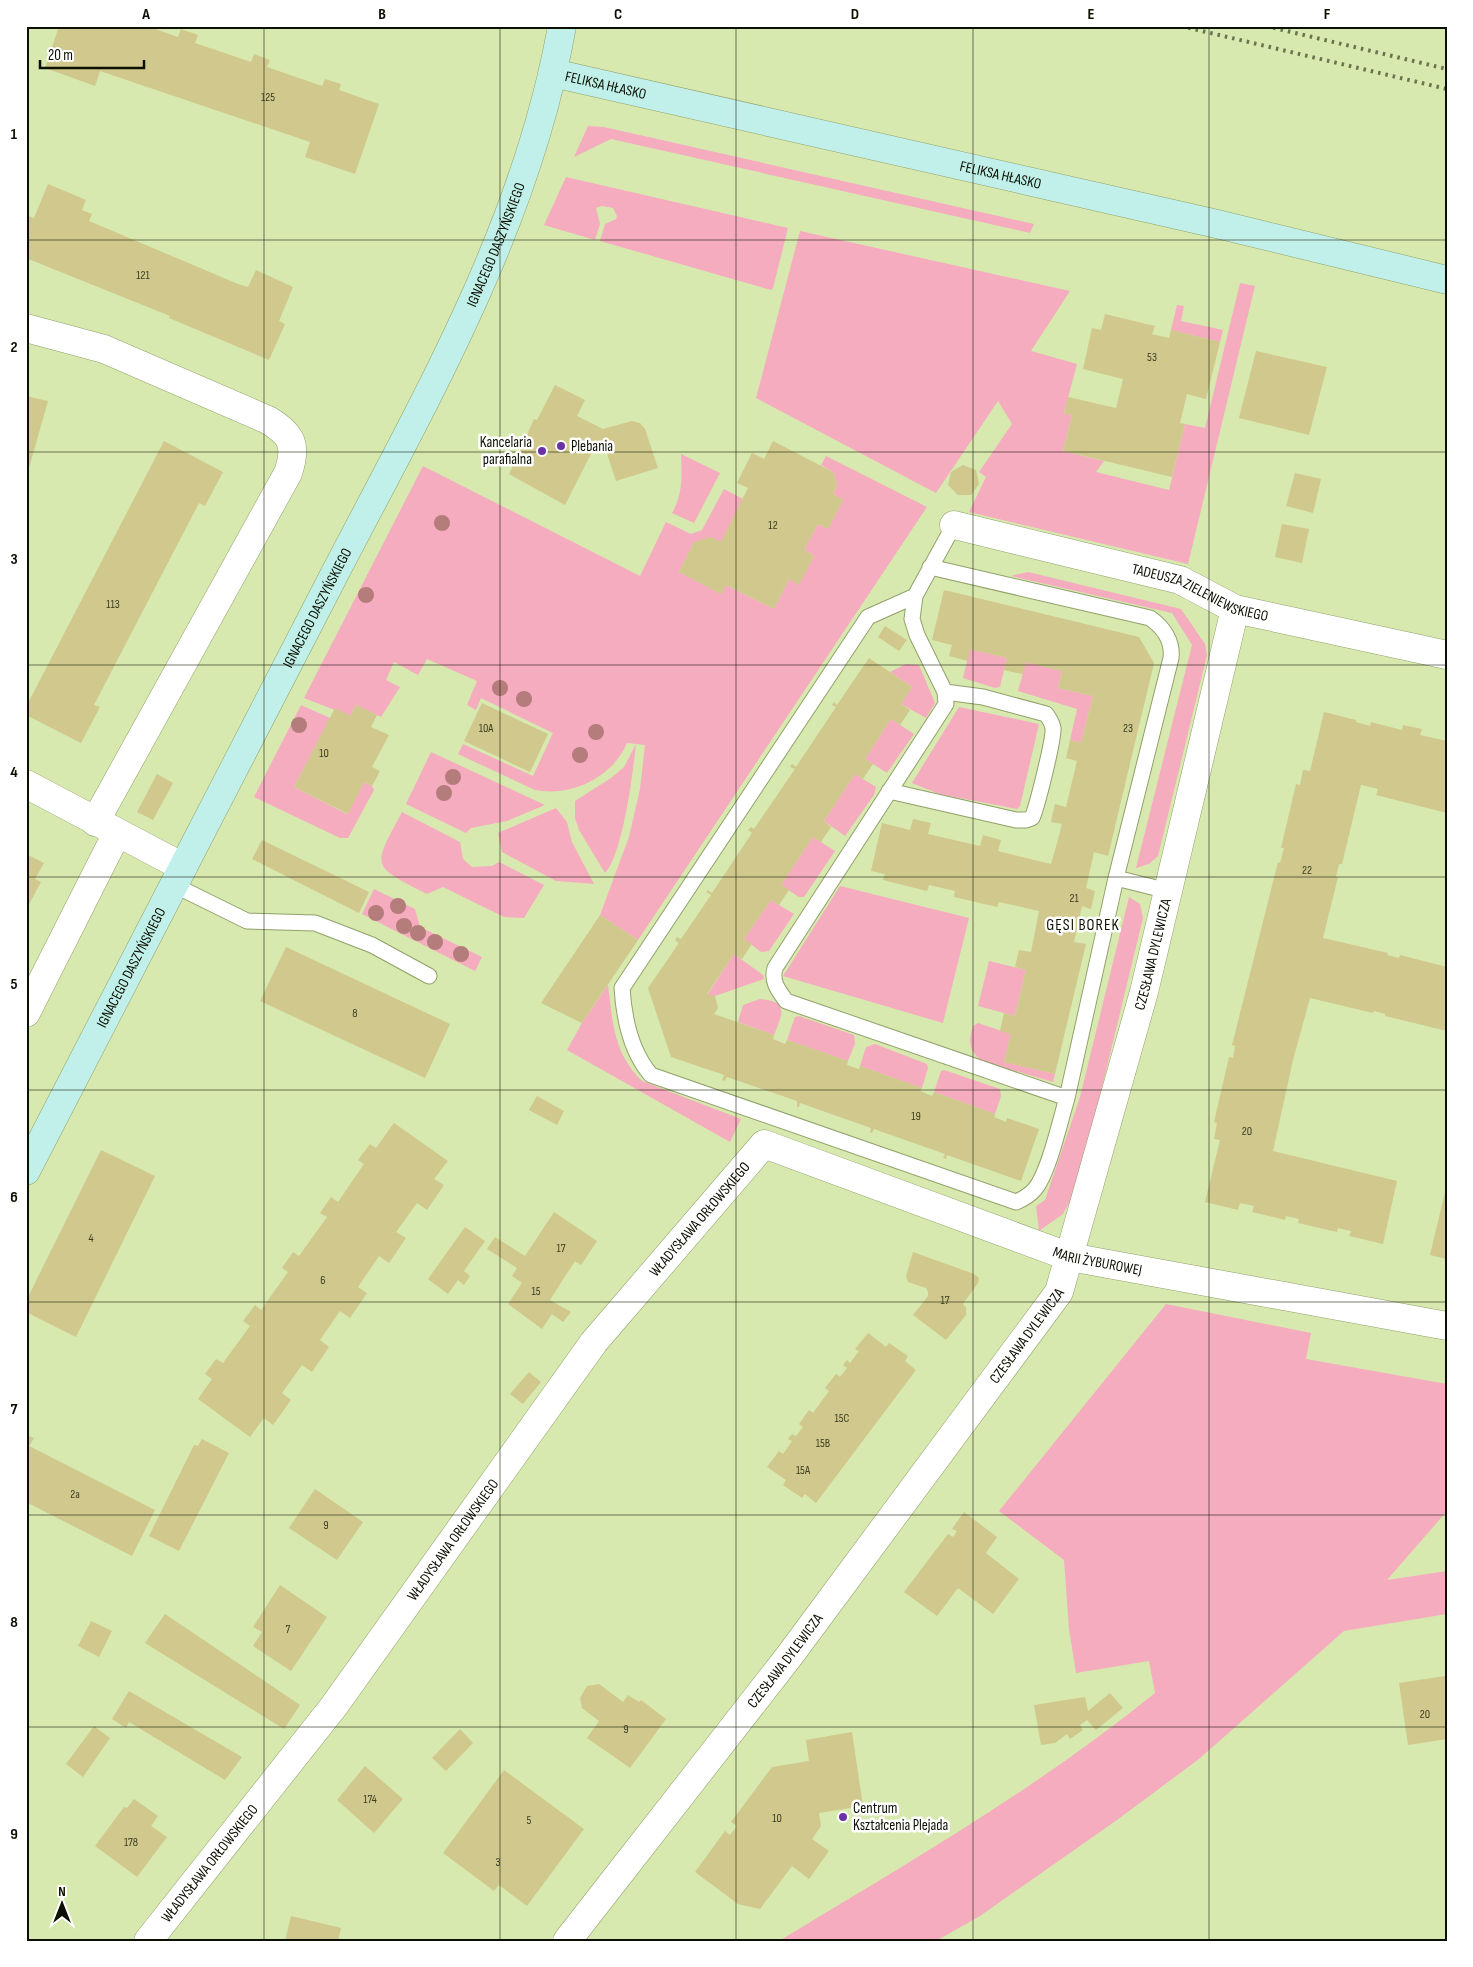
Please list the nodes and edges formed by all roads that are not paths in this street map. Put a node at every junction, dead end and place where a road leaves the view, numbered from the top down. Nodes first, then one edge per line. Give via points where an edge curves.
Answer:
1 (562, 26) edge
2 (553, 73) junction
3 (1447, 280) edge
4 (26, 328) edge
5 (954, 525) joint
6 (930, 567) junction
7 (915, 596) junction
8 (1235, 609) junction
9 (1447, 655) edge
10 (945, 692) junction
11 (26, 784) edge
12 (889, 791) junction
13 (106, 827) junction
14 (179, 876) junction
15 (1116, 878) junction
16 (1168, 890) junction
17 (429, 976) dead end
18 (26, 1013) edge
19 (1067, 1098) junction
20 (764, 1144) joint
21 (27, 1168) edge
22 (1070, 1257) junction
23 (1447, 1326) edge
24 (148, 1941) edge
25 (567, 1941) edge

1 - 2 street, IGNACEGO DASZYŃSKIEGO
2 - 3 street, FELIKSA HŁASKO via 1217,224
2 - 14 street, IGNACEGO DASZYŃSKIEGO via 528,164 487,272
4 - 13 street via 104,349 268,420 288,435 293,447 288,473
5 - 6 lane
5 - 8 street, TADEUSZA ZIELENIEWSKIEGO via 1180,580
6 - 7 lane
6 - 15 lane via 1150,618 1166,634 1172,647 1171,658
7 - 10 lane via 912,619 917,635
7 - 19 lane via 868,617 622,988 629,1031 639,1061 651,1075 1016,1202 1035,1189 1044,1172
8 - 9 street, TADEUSZA ZIELENIEWSKIEGO
8 - 16 street, CZESŁAWA DYLEWICZA
10 - 12 lane via 946,704
10 - 12 lane via 1004,702 1046,714 1053,728 1032,818 1016,820
11 - 13 street
12 - 19 lane via 775,968 774,981 778,989 786,1001
13 - 14 street
13 - 18 street
14 - 17 lane via 247,921 315,923 372,945
14 - 21 street, IGNACEGO DASZYŃSKIEGO
15 - 16 lane
15 - 19 lane
16 - 22 street, CZESŁAWA DYLEWICZA via 1144,992
20 - 22 street, MARII ŻYBUROWEJ
20 - 24 street, WŁADYSŁAWA ORŁOWSKIEGO via 594,1342 334,1706
22 - 23 street, MARII ŻYBUROWEJ
22 - 25 street, CZESŁAWA DYLEWICZA via 1060,1292 790,1656

